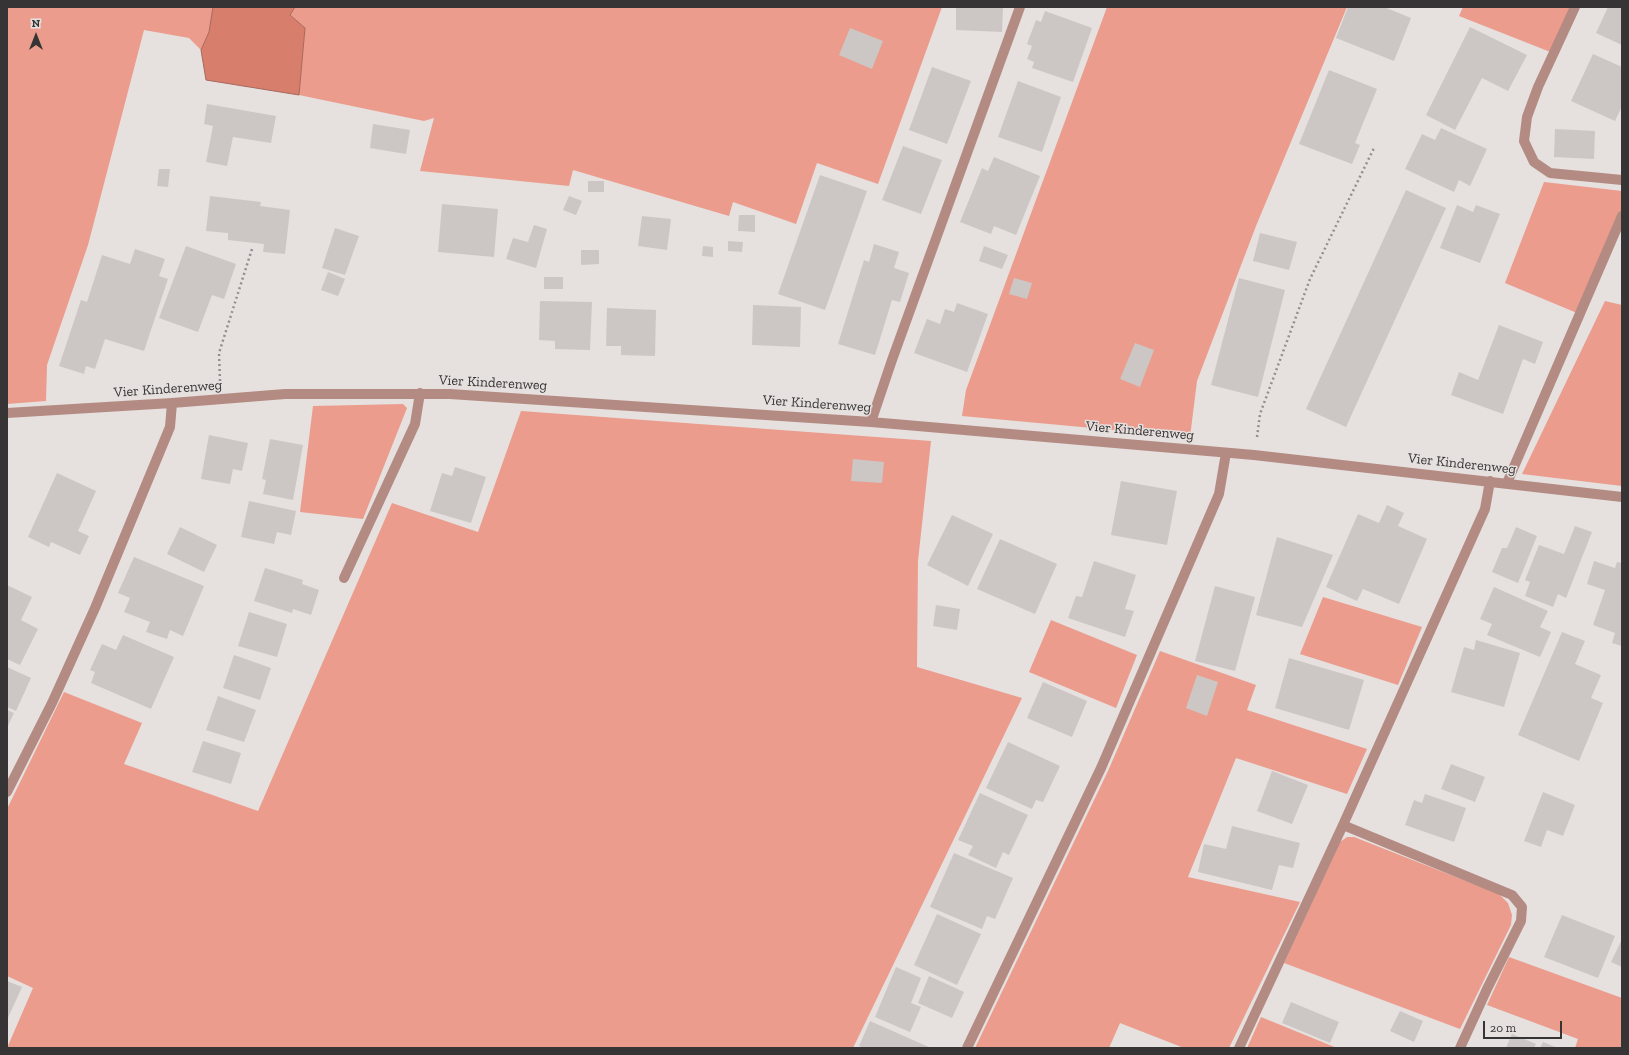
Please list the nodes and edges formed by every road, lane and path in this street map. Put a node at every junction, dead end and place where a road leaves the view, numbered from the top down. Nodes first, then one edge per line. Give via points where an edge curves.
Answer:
1 (1020, 7) edge
2 (1575, 7) edge
3 (1374, 148) dead end
4 (1622, 180) edge
5 (1622, 216) edge
6 (252, 249) dead end
7 (420, 393) junction
8 (221, 400) junction
9 (172, 403) junction
10 (7, 414) edge
11 (872, 422) junction
12 (1226, 453) junction
13 (1254, 455) junction
14 (1490, 481) junction
15 (1507, 483) junction
16 (1622, 498) edge
17 (344, 578) dead end
18 (7, 792) edge
19 (1343, 825) junction
20 (967, 1048) edge
21 (1239, 1048) edge
22 (1460, 1048) edge

1 - 11 street via 894,353
2 - 4 street via 1538,87 1527,117 1524,141 1534,162 1550,173
3 - 13 path via 1310,279 1260,414
5 - 15 street
6 - 8 path via 219,354
7 - 8 street, Vier Kinderenweg via 285,394
7 - 11 street, Vier Kinderenweg
7 - 17 street via 415,424
8 - 9 street, Vier Kinderenweg
9 - 10 street, Vier Kinderenweg
9 - 18 street via 170,428 95,608
11 - 12 street, Vier Kinderenweg
12 - 13 street, Vier Kinderenweg
12 - 20 street via 1219,494 1101,768
13 - 14 street, Vier Kinderenweg
14 - 15 street, Vier Kinderenweg
14 - 19 street via 1485,509
15 - 16 street, Vier Kinderenweg
19 - 21 street
19 - 22 street via 1512,895 1522,907 1521,921 1486,989

